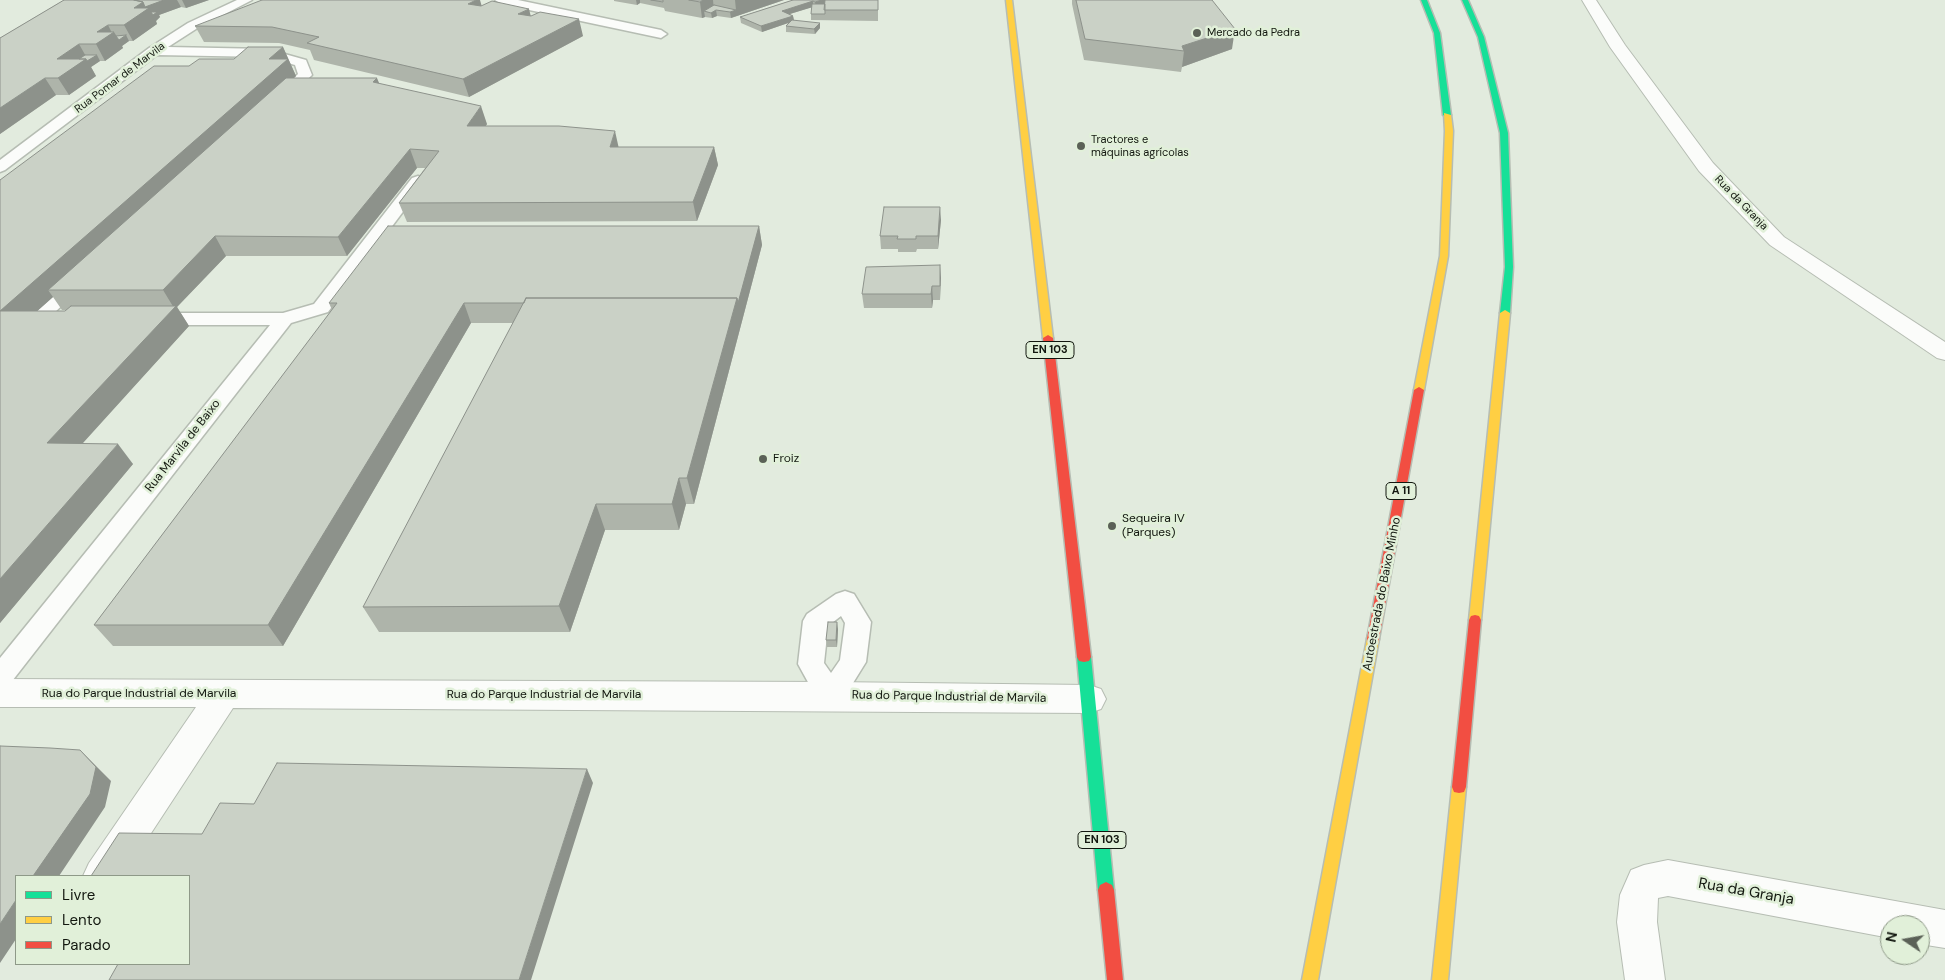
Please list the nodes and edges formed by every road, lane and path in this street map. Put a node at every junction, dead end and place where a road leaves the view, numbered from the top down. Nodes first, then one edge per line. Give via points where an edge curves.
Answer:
1 (246, 0) edge
2 (501, 0) edge
3 (1009, 0) edge
4 (1424, 0) edge
5 (1465, 0) edge
6 (1589, 0) edge
7 (661, 34) dead end
8 (154, 51) junction
9 (269, 108) edge
10 (0, 167) edge
11 (425, 172) edge
12 (378, 234) junction
13 (428, 234) edge
14 (88, 273) edge
15 (67, 319) edge
16 (136, 319) edge
17 (284, 320) junction
18 (1945, 353) edge
19 (0, 677) edge
20 (0, 693) edge
21 (224, 694) junction
22 (1089, 699) junction
23 (103, 875) edge
24 (1945, 928) edge
25 (1115, 980) edge
26 (1310, 980) edge
27 (1440, 980) edge
28 (1645, 980) edge

1 - 8 lane, Rua Pomar de Marvila via 192,26
2 - 7 lane
3 - 22 main road, EN 103
4 - 26 main road, Autoestrada do Baixo Minho / A 11 via 1437,33 1449,131 1444,256
5 - 27 main road via 1481,37 1504,133 1509,267
6 - 18 street, Rua da Granja via 1618,47 1706,167 1777,240
8 - 9 lane via 267,53 302,63 305,75
8 - 10 lane, Rua Pomar de Marvila
11 - 12 lane
12 - 13 lane
12 - 17 lane via 321,308
14 - 15 lane via 37,319
16 - 17 lane
17 - 19 lane, Rua Marvila de Baixo
20 - 21 street, Rua do Parque Industrial de Marvila
21 - 22 street, Rua do Parque Industrial de Marvila
21 - 23 street
22 - 25 main road, EN 103
24 - 28 street, Rua da Granja via 1668,878 1644,883 1638,895 1637,922

